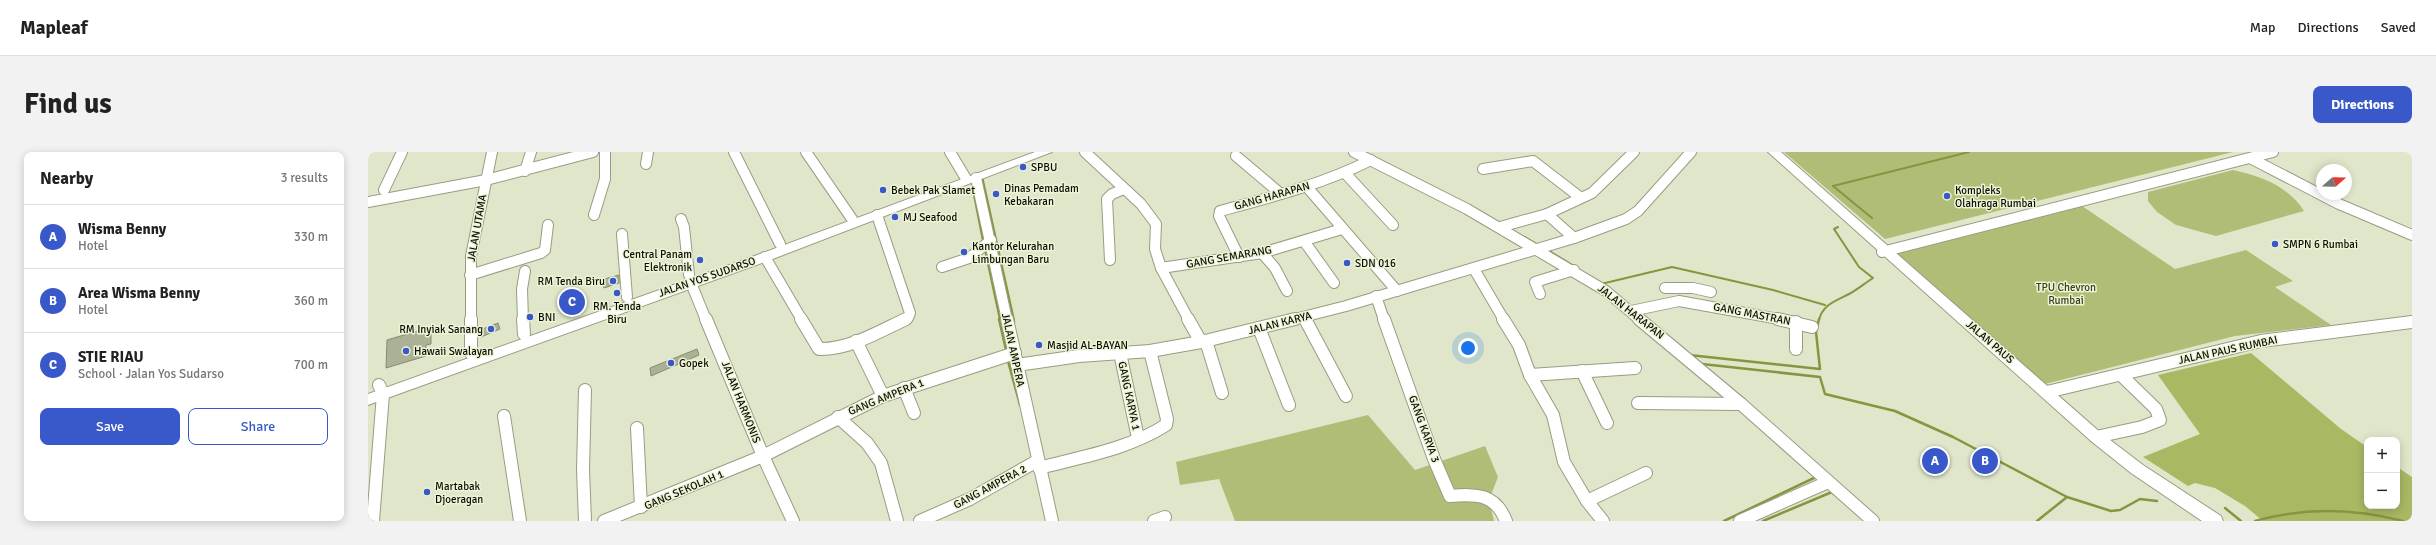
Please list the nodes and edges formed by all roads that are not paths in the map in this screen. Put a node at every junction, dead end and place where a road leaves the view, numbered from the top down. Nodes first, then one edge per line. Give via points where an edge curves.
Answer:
1 (402, 152) edge
2 (492, 152) edge
3 (531, 152) edge
4 (593, 152) edge
5 (605, 152) edge
6 (648, 152) edge
7 (734, 152) edge
8 (807, 152) edge
9 (950, 152) edge
10 (1032, 152) edge
11 (1046, 152) edge
12 (1085, 152) edge
13 (1354, 152) edge
14 (1634, 152) edge
15 (1769, 152) edge
16 (1774, 152) edge
17 (1687, 153) edge
18 (2269, 153) edge
19 (1236, 156) dead end
20 (2250, 158) junction
21 (1370, 160) junction
22 (646, 164) dead end
23 (1483, 169) dead end
24 (525, 171) junction
25 (1345, 172) junction
26 (971, 177) junction
27 (2287, 177) junction
28 (486, 180) junction
29 (1307, 187) junction
30 (1124, 189) junction
31 (384, 190) dead end
32 (1281, 194) junction
33 (1581, 198) junction
34 (368, 202) edge
35 (1547, 214) junction
36 (877, 215) junction
37 (594, 216) dead end
38 (852, 218) junction
39 (681, 219) dead end
40 (1393, 224) dead end
41 (548, 225) dead end
42 (1503, 226) junction
43 (1342, 229) junction
44 (622, 234) dead end
45 (2412, 235) edge
46 (1574, 238) junction
47 (991, 240) junction
48 (1304, 241) junction
49 (780, 244) junction
50 (1538, 248) junction
51 (1884, 251) junction
52 (1262, 253) junction
53 (765, 257) junction
54 (1239, 257) junction
55 (750, 258) junction
56 (1110, 260) dead end
57 (942, 267) dead end
58 (1161, 268) junction
59 (1474, 269) junction
60 (1574, 270) junction
61 (525, 271) dead end
62 (470, 275) junction
63 (690, 279) junction
64 (1334, 283) dead end
65 (1664, 288) dead end
66 (1693, 288) junction
67 (1287, 291) dead end
68 (1398, 291) junction
69 (1711, 292) dead end
70 (1540, 294) dead end
71 (1376, 296) junction
72 (627, 297) junction
73 (1692, 302) junction
74 (1631, 311) junction
75 (1304, 317) junction
76 (1796, 322) junction
77 (2412, 322) edge
78 (1812, 327) dead end
79 (1259, 328) junction
80 (524, 334) junction
81 (856, 341) junction
82 (1203, 342) junction
83 (1796, 349) dead end
84 (1150, 351) junction
85 (471, 353) junction
86 (1120, 353) junction
87 (1016, 359) junction
88 (1635, 368) dead end
89 (1582, 372) junction
90 (1530, 375) junction
91 (2121, 375) junction
92 (904, 388) junction
93 (377, 390) edge
94 (585, 390) dead end
95 (2047, 392) junction
96 (1222, 393) dead end
97 (883, 396) junction
98 (1346, 396) dead end
99 (368, 400) edge
100 (1638, 403) dead end
101 (1741, 404) junction
102 (1289, 405) dead end
103 (914, 414) dead end
104 (504, 416) dead end
105 (838, 417) junction
106 (1607, 422) dead end
107 (637, 428) dead end
108 (2096, 437) junction
109 (1138, 438) junction
110 (763, 456) junction
111 (1038, 465) junction
112 (1646, 474) dead end
113 (1828, 482) junction
114 (371, 499) edge
115 (1587, 501) junction
116 (641, 507) junction
117 (373, 521) edge
118 (520, 521) edge
119 (586, 521) edge
120 (604, 521) edge
121 (793, 521) edge
122 (897, 521) edge
123 (920, 521) edge
124 (1052, 521) edge
125 (1506, 521) edge
126 (1603, 521) edge
127 (1740, 521) edge
128 (1873, 521) edge
129 (2203, 521) edge
130 (2215, 521) edge

1 - 31 street
2 - 28 street, JALAN UTAMA
3 - 24 street
4 - 24 street
5 - 37 street via 605,178
6 - 22 street
7 - 49 street
8 - 38 street
9 - 26 street, JALAN AMPERA
10 - 26 main road, JALAN YOS SUDARSO
11 - 26 main road, JALAN YOS SUDARSO
12 - 30 street
13 - 21 street, JALAN HARAPAN
14 - 33 street via 1601,186
15 - 51 main road, JALAN PAUS
16 - 51 main road, JALAN PAUS
17 - 46 street, JALAN KARYA via 1635,214
18 - 20 street
18 - 27 street via 2266,158
19 - 32 street
20 - 27 street
20 - 51 street
21 - 25 street, GANG HARAPAN
21 - 42 street, JALAN HARAPAN
23 - 33 street via 1533,161
24 - 28 street
25 - 29 street, GANG HARAPAN
25 - 40 street
26 - 36 main road, JALAN YOS SUDARSO
26 - 38 main road, JALAN YOS SUDARSO
26 - 47 street, JALAN AMPERA
27 - 45 street via 2339,204
28 - 34 street
28 - 62 street, JALAN UTAMA via 476,225
29 - 32 street, GANG HARAPAN
29 - 43 street
30 - 56 street via 1108,197
30 - 58 street via 1141,204 1156,224 1155,250
32 - 54 street, GANG HARAPAN via 1219,213
33 - 35 street
35 - 42 street
35 - 46 street
36 - 53 main road, JALAN YOS SUDARSO
36 - 81 street via 910,313 908,318
38 - 49 main road, JALAN YOS SUDARSO
39 - 63 street, JALAN HARMONIS
41 - 62 street via 545,250 541,253
42 - 50 street, JALAN HARAPAN
43 - 48 street, GANG SEMARANG
43 - 68 street
44 - 72 street
46 - 50 street, JALAN KARYA
47 - 57 street via 978,254
47 - 87 street, JALAN AMPERA
48 - 52 street, GANG SEMARANG
48 - 64 street
49 - 55 main road, JALAN YOS SUDARSO
50 - 59 street, JALAN KARYA
50 - 60 street, JALAN HARAPAN
51 - 95 main road, JALAN PAUS
51 - 129 main road, JALAN PAUS via 2086,437 2129,472
52 - 54 street, GANG SEMARANG
52 - 67 street via 1275,268
53 - 55 main road, JALAN YOS SUDARSO
53 - 81 street via 819,349 826,350
54 - 58 street, GANG SEMARANG
55 - 63 main road, JALAN YOS SUDARSO
58 - 82 street
59 - 68 street, JALAN KARYA
59 - 90 street via 1519,344
60 - 70 street via 1535,282
60 - 74 street, JALAN HARAPAN
61 - 80 street via 522,289
62 - 85 street, JALAN UTAMA
63 - 72 main road, JALAN YOS SUDARSO
63 - 93 main road, JALAN YOS SUDARSO
63 - 110 street, JALAN HARMONIS
65 - 66 street, GANG MASTRAN
66 - 69 street, GANG MASTRAN
66 - 73 street
68 - 71 street, JALAN KARYA
71 - 75 street, JALAN KARYA
71 - 125 street, GANG KARYA 3 via 1434,459 1450,496 1478,494 1501,509
72 - 80 main road, JALAN YOS SUDARSO
73 - 74 street, GANG MASTRAN via 1666,302
73 - 76 street, GANG MASTRAN
74 - 101 street, JALAN HARAPAN via 1695,360
75 - 79 street, JALAN KARYA
75 - 98 street
76 - 78 street, GANG MASTRAN
76 - 83 street
77 - 91 street, JALAN PAUS RUMBAI via 2261,342
79 - 82 street, JALAN KARYA
79 - 102 street
80 - 85 main road, JALAN YOS SUDARSO
81 - 97 street
82 - 84 street, JALAN KARYA
82 - 96 street
84 - 86 street, JALAN KARYA
84 - 109 street, GANG AMPERA 2 via 1167,419 1162,429
85 - 93 main road, JALAN YOS SUDARSO
86 - 87 street, JALAN KARYA
86 - 109 street, GANG KARYA 1
87 - 92 street, GANG AMPERA 1
87 - 111 street, JALAN AMPERA
88 - 89 street
89 - 90 street
89 - 106 street
90 - 115 street via 1553,415 1562,458
91 - 95 street, JALAN PAUS RUMBAI
91 - 108 street via 2156,409 2160,420 2142,427
92 - 97 street, GANG AMPERA 1
92 - 103 street
93 - 99 main road, JALAN YOS SUDARSO
93 - 114 street
94 - 119 street via 583,470
95 - 108 main road, JALAN PAUS
97 - 105 street, GANG AMPERA 1
100 - 101 street
101 - 113 street, JALAN HARAPAN
104 - 118 street
105 - 110 street, GANG AMPERA 1
105 - 122 street via 867,442 881,463
107 - 116 street
108 - 130 main road, JALAN PAUS
109 - 111 street, GANG AMPERA 2 via 1096,454
110 - 116 street, GANG SEKOLAH 1
110 - 121 street, JALAN HARMONIS
111 - 123 street, GANG AMPERA 2
111 - 124 street, JALAN AMPERA
112 - 115 street
113 - 127 street
113 - 128 street, JALAN HARAPAN
114 - 117 street
115 - 126 street
116 - 120 street, GANG SEKOLAH 1

